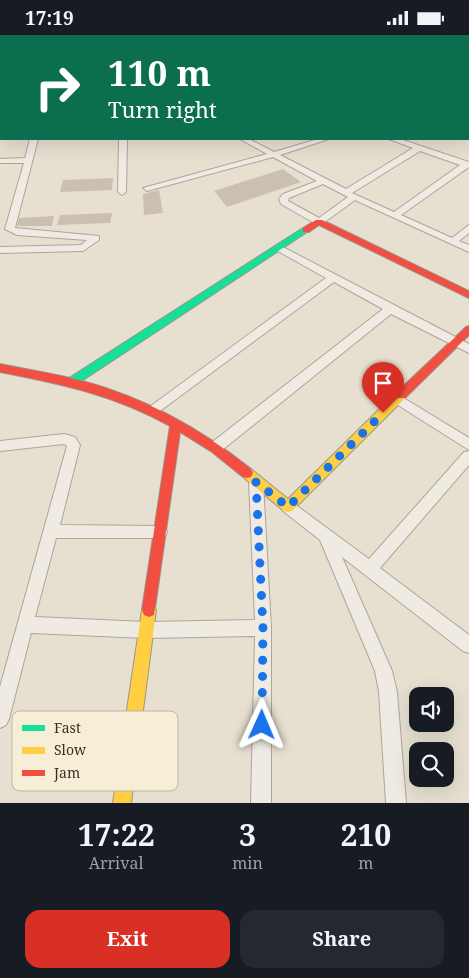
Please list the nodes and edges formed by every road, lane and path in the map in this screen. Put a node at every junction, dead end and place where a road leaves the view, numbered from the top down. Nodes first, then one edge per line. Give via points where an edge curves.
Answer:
1 (34, 140) edge
2 (123, 140) edge
3 (246, 140) edge
4 (322, 140) edge
5 (396, 140) edge
6 (419, 148) junction
7 (272, 155) junction
8 (30, 160) junction
9 (0, 161) edge
10 (468, 165) edge
11 (323, 181) junction
12 (147, 188) dead end
13 (122, 192) dead end
14 (350, 195) junction
15 (394, 215) junction
16 (318, 222) junction
17 (469, 229) edge
18 (453, 242) junction
19 (279, 248) junction
20 (469, 249) edge
21 (0, 250) edge
22 (334, 277) junction
23 (469, 295) edge
24 (390, 309) junction
25 (469, 329) edge
26 (456, 342) junction
27 (469, 349) edge
28 (0, 368) edge
29 (70, 383) junction
30 (397, 399) junction
31 (152, 411) junction
32 (176, 423) junction
33 (469, 445) edge
34 (0, 446) edge
35 (216, 447) junction
36 (469, 456) edge
37 (256, 482) junction
38 (288, 507) junction
39 (50, 531) junction
40 (160, 532) junction
41 (326, 535) junction
42 (370, 569) junction
43 (25, 625) junction
44 (263, 628) junction
45 (146, 630) junction
46 (469, 645) edge
47 (135, 711) edge
48 (0, 719) edge
49 (261, 803) edge
50 (396, 803) edge

1 - 8 street
2 - 13 street
3 - 7 street
4 - 7 street
5 - 6 street
6 - 10 street
6 - 14 street
7 - 11 street
7 - 12 street
8 - 9 street
8 - 21 street via 10,229 96,238 83,248
10 - 15 street
11 - 14 street
11 - 16 street via 283,199
14 - 15 street
14 - 16 street
15 - 18 street
16 - 19 street
16 - 23 street
17 - 18 street
18 - 20 street
19 - 22 street
19 - 29 street
22 - 24 street
22 - 31 street
24 - 26 street
24 - 35 street
25 - 26 street
26 - 27 street
26 - 30 street
28 - 29 street
29 - 31 street via 114,395
30 - 33 street
30 - 38 street
31 - 32 street
32 - 35 street
32 - 40 street
34 - 39 street via 64,439 74,445
35 - 37 street
36 - 42 street
37 - 38 street
37 - 44 street
38 - 41 street
39 - 40 street
39 - 43 street
40 - 45 street
41 - 42 street
41 - 50 street via 383,671 388,691
42 - 46 street
43 - 45 street
43 - 48 street
44 - 45 street
44 - 49 street
45 - 47 street

